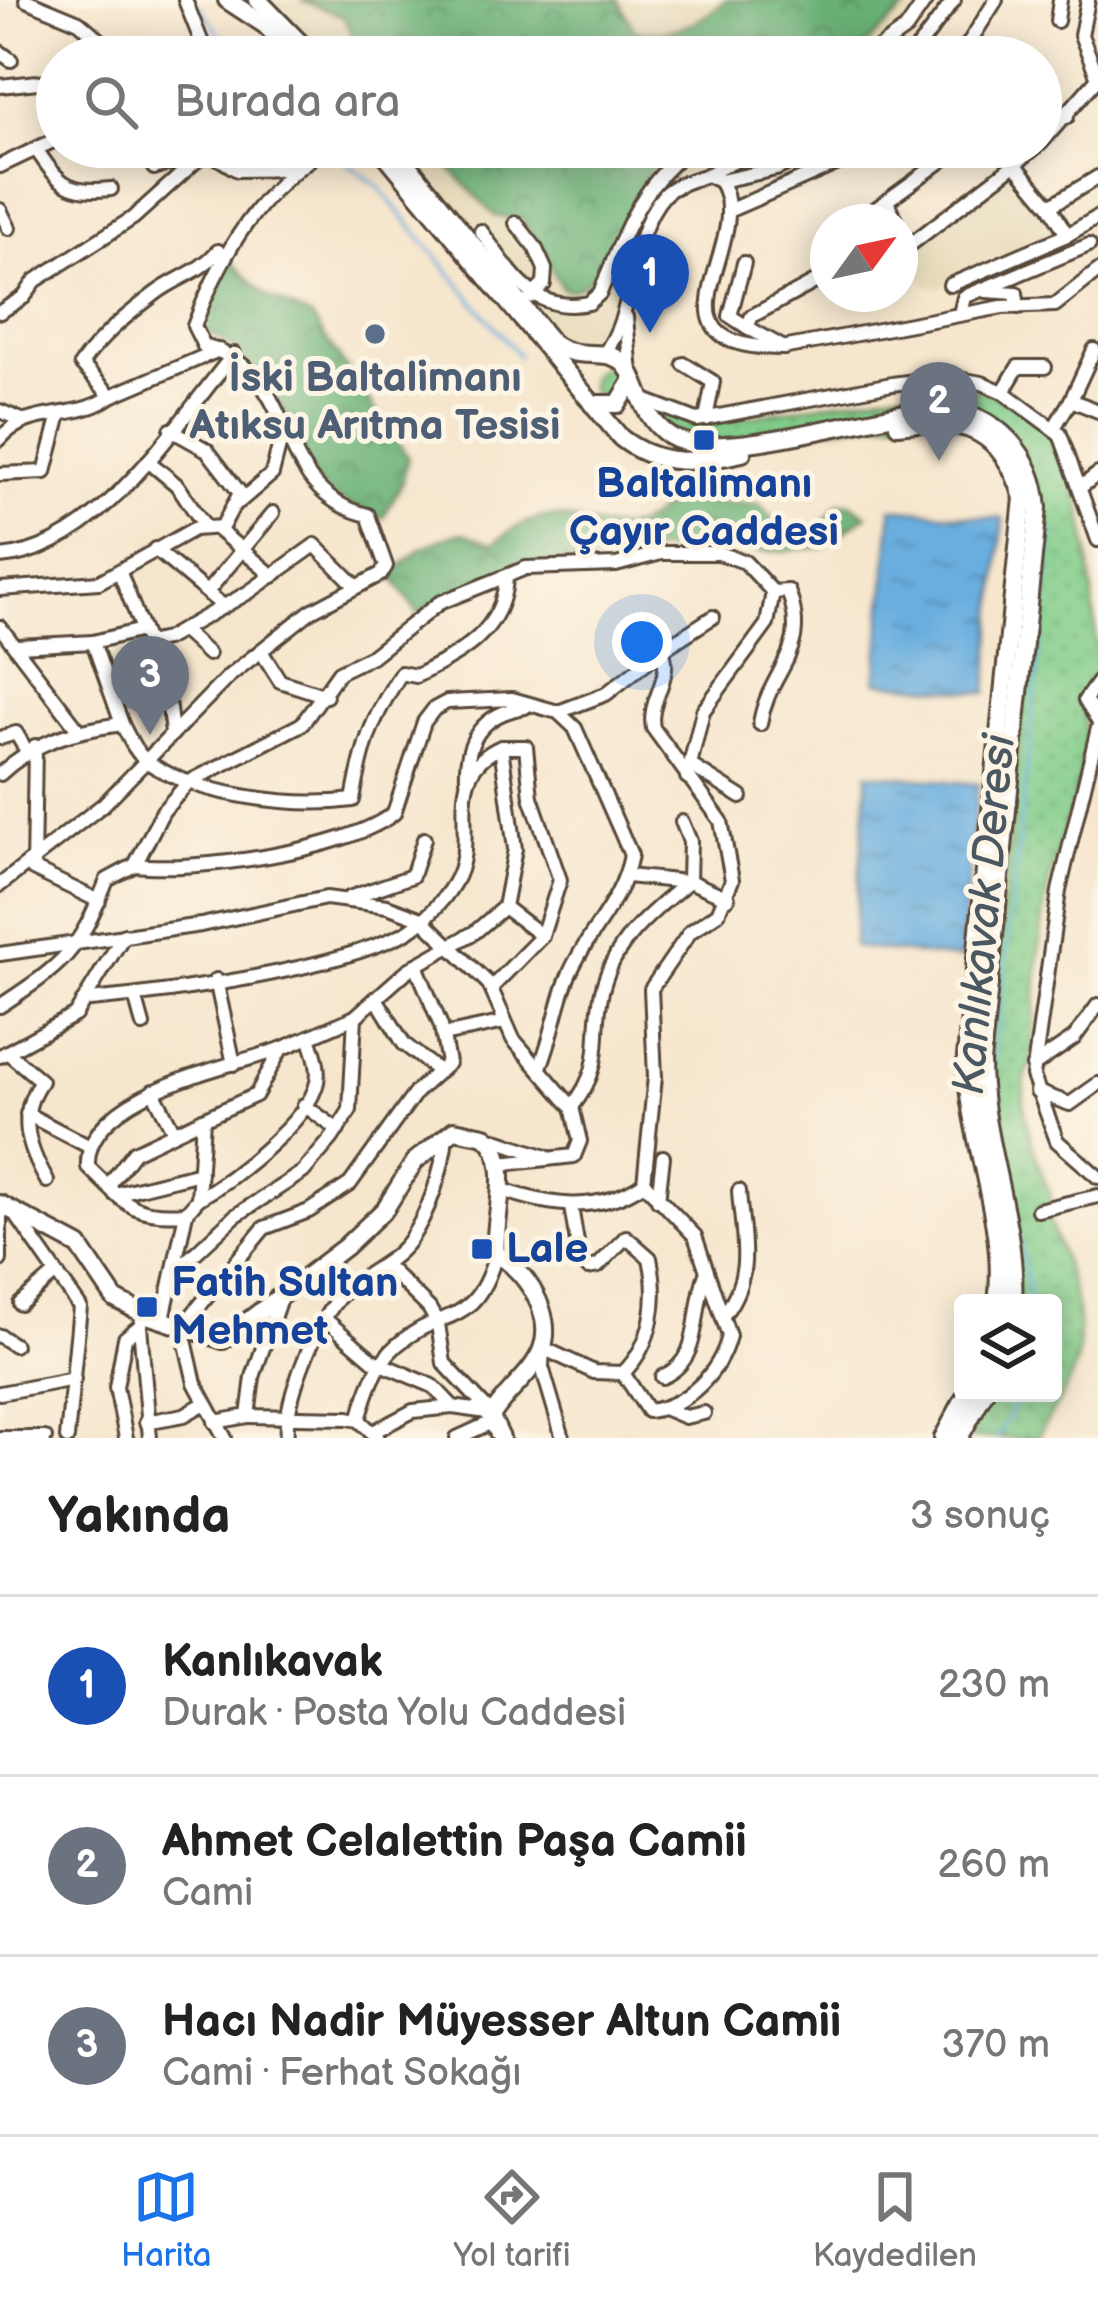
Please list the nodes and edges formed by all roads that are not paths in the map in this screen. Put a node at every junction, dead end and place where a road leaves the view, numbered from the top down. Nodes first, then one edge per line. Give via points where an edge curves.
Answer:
1 (26, 0) edge
2 (227, 0) edge
3 (258, 0) edge
4 (926, 0) edge
5 (954, 0) edge
6 (996, 0) edge
7 (1060, 0) edge
8 (1088, 0) edge
9 (184, 4) edge
10 (1058, 21) dead end
11 (95, 36) edge
12 (198, 36) edge
13 (276, 36) edge
14 (293, 36) edge
15 (896, 36) edge
16 (927, 36) edge
17 (974, 36) edge
18 (1098, 78) edge
19 (36, 82) edge
20 (0, 86) edge
21 (1062, 113) edge
22 (1067, 116) junction
23 (1062, 121) edge
24 (36, 149) edge
25 (0, 166) edge
26 (48, 168) edge
27 (189, 168) edge
28 (234, 168) edge
29 (396, 168) edge
30 (411, 168) edge
31 (665, 168) edge
32 (728, 168) edge
33 (780, 168) edge
34 (827, 168) edge
35 (932, 168) edge
36 (1011, 168) edge
37 (1019, 168) edge
38 (292, 169) joint
39 (1098, 177) edge
40 (713, 178) junction
41 (111, 189) dead end
42 (887, 201) junction
43 (883, 204) edge
44 (888, 204) edge
45 (1049, 206) junction
46 (0, 210) edge
47 (728, 211) junction
48 (1098, 217) edge
49 (516, 223) dead end
50 (9, 228) dead end
51 (481, 231) dead end
52 (237, 234) junction
53 (1067, 235) junction
54 (918, 238) edge
55 (1090, 245) dead end
56 (1039, 251) junction
57 (1063, 258) junction
58 (744, 263) dead end
59 (1098, 271) edge
60 (810, 284) edge
61 (980, 291) junction
62 (531, 297) junction
63 (1018, 307) junction
64 (0, 312) edge
65 (960, 314) junction
66 (626, 316) junction
67 (747, 327) junction
68 (784, 348) junction
69 (219, 350) junction
70 (1094, 350) dead end
71 (234, 354) junction
72 (600, 356) junction
73 (684, 364) dead end
74 (1045, 367) dead end
75 (633, 385) junction
76 (1003, 392) junction
77 (111, 396) junction
78 (588, 400) junction
79 (1071, 400) junction
80 (0, 410) edge
81 (1098, 411) edge
82 (60, 414) junction
83 (706, 419) junction
84 (22, 420) junction
85 (285, 422) junction
86 (1054, 428) junction
87 (170, 430) junction
88 (0, 439) edge
89 (148, 461) junction
90 (0, 474) edge
91 (1098, 474) edge
92 (1082, 486) junction
93 (239, 502) junction
94 (273, 513) dead end
95 (210, 527) junction
96 (1098, 540) edge
97 (238, 548) junction
98 (155, 549) junction
99 (0, 557) edge
100 (120, 573) junction
101 (273, 576) junction
102 (506, 577) junction
103 (356, 586) junction
104 (0, 589) edge
105 (207, 592) junction
106 (772, 592) junction
107 (224, 606) junction
108 (713, 617) dead end
109 (0, 627) edge
110 (182, 631) junction
111 (144, 637) junction
112 (93, 642) junction
113 (17, 646) junction
114 (662, 650) junction
115 (261, 651) junction
116 (208, 654) dead end
117 (1098, 682) edge
118 (326, 695) junction
119 (538, 704) junction
120 (558, 712) junction
121 (1097, 720) edge
122 (122, 724) junction
123 (760, 724) dead end
124 (78, 729) junction
125 (172, 734) junction
126 (0, 738) edge
127 (501, 747) junction
128 (31, 748) junction
129 (146, 761) junction
130 (688, 771) junction
131 (0, 774) edge
132 (193, 779) junction
133 (466, 779) junction
134 (741, 796) dead end
135 (682, 822) dead end
136 (424, 839) dead end
137 (30, 861) junction
138 (135, 865) junction
139 (627, 876) junction
140 (688, 882) junction
141 (0, 885) edge
142 (728, 898) junction
143 (342, 900) junction
144 (98, 901) junction
145 (504, 908) junction
146 (422, 919) junction
147 (124, 935) junction
148 (542, 936) junction
149 (84, 939) junction
150 (453, 944) junction
151 (0, 954) edge
152 (416, 965) junction
153 (215, 980) junction
154 (490, 988) junction
155 (135, 996) junction
156 (376, 998) junction
157 (89, 1000) junction
158 (1098, 1005) edge
159 (0, 1006) edge
160 (355, 1017) junction
161 (505, 1022) junction
162 (143, 1025) dead end
163 (443, 1035) junction
164 (310, 1036) junction
165 (281, 1049) junction
166 (3, 1054) edge
167 (234, 1064) junction
168 (540, 1066) junction
169 (1033, 1066) junction
170 (438, 1071) junction
171 (1098, 1084) edge
172 (154, 1091) junction
173 (1037, 1092) junction
174 (304, 1105) junction
175 (572, 1107) junction
176 (27, 1114) junction
177 (203, 1119) junction
178 (338, 1130) junction
179 (174, 1132) junction
180 (446, 1136) junction
181 (485, 1136) junction
182 (88, 1146) junction
183 (663, 1157) dead end
184 (553, 1160) junction
185 (501, 1164) junction
186 (200, 1173) junction
187 (1098, 1178) edge
188 (47, 1181) dead end
189 (644, 1183) junction
190 (500, 1189) junction
191 (111, 1190) junction
192 (739, 1191) dead end
193 (1098, 1196) edge
194 (198, 1198) junction
195 (658, 1200) junction
196 (571, 1207) junction
197 (4, 1209) edge
198 (1039, 1210) dead end
199 (186, 1213) junction
200 (1, 1237) edge
201 (496, 1254) junction
202 (0, 1259) edge
203 (384, 1264) junction
204 (174, 1273) junction
205 (55, 1274) junction
206 (706, 1274) junction
207 (998, 1294) edge
208 (1013, 1294) edge
209 (280, 1298) junction
210 (20, 1304) dead end
211 (725, 1313) junction
212 (163, 1319) junction
213 (142, 1320) junction
214 (326, 1320) junction
215 (438, 1324) junction
216 (182, 1327) junction
217 (0, 1336) edge
218 (14, 1345) dead end
219 (543, 1348) junction
220 (382, 1366) junction
221 (623, 1373) junction
222 (662, 1377) dead end
223 (74, 1379) junction
224 (0, 1393) edge
225 (962, 1402) edge
226 (979, 1402) edge
227 (205, 1403) junction
228 (453, 1407) junction
229 (666, 1409) junction
230 (704, 1412) dead end
231 (248, 1416) junction
232 (285, 1416) junction
233 (359, 1420) junction
234 (146, 1421) junction
235 (215, 1422) junction
236 (495, 1429) edge
237 (375, 1435) edge
238 (65, 1436) edge
239 (0, 1438) edge
240 (45, 1438) edge
241 (126, 1438) edge
242 (149, 1438) edge
243 (225, 1438) edge
244 (287, 1438) edge
245 (457, 1438) edge
246 (563, 1438) edge
247 (943, 1438) edge
248 (959, 1438) edge

1 - 11 street
2 - 13 main road
3 - 14 main road
4 - 15 street
5 - 16 street
6 - 17 street
7 - 10 street
8 - 18 street via 1081,35
9 - 12 street
18 - 22 street
19 - 20 street
21 - 22 street
22 - 23 street
24 - 25 street
26 - 41 street via 78,192
27 - 64 street
28 - 38 street
29 - 78 main road
30 - 72 main road via 552,343
31 - 62 street via 634,207 600,293 589,303 559,306
32 - 40 street
33 - 40 street
34 - 47 street
35 - 42 street
36 - 54 street
37 - 45 street
38 - 52 street
39 - 45 street
40 - 47 street
40 - 66 street via 663,196
42 - 43 street
42 - 44 street
45 - 53 street
46 - 50 street
47 - 68 street via 711,282 712,321 727,341
48 - 53 street
49 - 62 street via 545,269
51 - 62 street
52 - 69 street via 194,326 204,346
52 - 77 street via 199,271 104,333 81,364
53 - 56 street
55 - 57 street
56 - 57 street
56 - 61 street via 950,285
57 - 61 street
58 - 67 street via 729,303 730,316
59 - 63 street via 1055,305
60 - 67 street via 765,305
61 - 63 street via 1016,292
61 - 65 street via 964,297
63 - 65 street
65 - 68 street
66 - 72 street
66 - 75 street
67 - 68 street
69 - 71 street
69 - 77 street
70 - 79 street
71 - 85 street
71 - 87 street
72 - 75 main road via 618,358
72 - 78 main road via 580,374
73 - 83 street via 713,382
74 - 76 street via 1018,367
75 - 78 main road via 618,404
75 - 83 street
75 - 208 main road via 658,426 695,446 956,410 1000,430 1025,462 1038,508 981,1061
76 - 83 street via 947,376
76 - 86 street
77 - 82 street
78 - 207 main road via 627,443 673,461 941,420 989,439 1012,464 1022,523 966,1057
79 - 81 street
79 - 86 street
80 - 84 street
82 - 84 street
82 - 90 street via 45,472
84 - 88 street
85 - 93 street via 272,474
85 - 103 street via 314,489 368,515 386,566
86 - 92 street
87 - 89 street
87 - 93 street via 207,450 241,493
89 - 95 street
89 - 99 street via 84,520
91 - 92 street
92 - 96 street
93 - 95 street
94 - 97 street
95 - 97 street
95 - 98 street
97 - 101 street
97 - 105 street
98 - 100 street
98 - 105 street
100 - 104 street via 76,587
100 - 111 street
101 - 103 street via 315,545
101 - 107 street
102 - 106 street via 526,568 719,553 746,562
102 - 118 street via 439,603 339,672
102 - 132 street via 500,613 478,639 416,676 401,674 375,714 356,764 353,800 286,804
103 - 115 street
105 - 107 street
106 - 123 street via 788,591 797,636
106 - 130 street via 767,624 703,711
107 - 110 street
108 - 114 street
109 - 113 street
110 - 111 street
110 - 116 street
111 - 112 street
111 - 125 street via 167,693
112 - 113 street
112 - 122 street
113 - 124 street
114 - 120 street via 606,694
114 - 130 street via 666,670 651,718
115 - 118 street via 280,681
115 - 125 street
117 - 121 street via 1085,700
118 - 132 street via 302,724
119 - 120 street
119 - 133 street via 484,723
119 - 138 street via 474,700 434,709 394,813 347,839 214,864
120 - 139 street via 581,739 628,838
121 - 169 street via 1058,892
122 - 124 street
122 - 129 street
124 - 128 street
125 - 129 street
126 - 128 street via 16,733
127 - 133 street
127 - 145 street via 515,849
127 - 148 street via 526,747 531,797 556,862 556,898
128 - 131 street
128 - 137 street
129 - 132 street
129 - 137 street
130 - 134 street
130 - 142 street via 729,844
132 - 138 street via 163,811
133 - 146 street via 467,848 443,899
135 - 140 street via 691,841
136 - 143 street via 412,876
137 - 141 street
137 - 144 street
138 - 144 street via 107,880
139 - 140 street
139 - 168 street via 568,977
140 - 142 street
140 - 175 street via 629,931 602,989 598,1064
142 - 189 street via 690,932 651,989 656,1076
143 - 146 street
143 - 147 street
144 - 149 street
145 - 148 street
145 - 150 street
146 - 150 street
146 - 153 street via 341,958
147 - 149 street
147 - 157 street
148 - 154 street
149 - 151 street
149 - 159 street
150 - 152 street
150 - 154 street
152 - 156 street
152 - 163 street
153 - 155 street
153 - 167 street
154 - 161 street
155 - 157 street
155 - 162 street
156 - 160 street
156 - 170 street via 404,1044
157 - 166 street via 75,1016
158 - 169 street via 1074,1038
160 - 164 street
160 - 178 street via 350,1110
161 - 163 street
161 - 168 street
163 - 170 street via 450,1059
164 - 165 street
164 - 174 street via 318,1064
165 - 167 street
165 - 177 street via 256,1095
166 - 176 street via 41,1081
167 - 172 street
168 - 175 street
169 - 173 street
170 - 216 street via 350,1184 264,1228
171 - 173 street via 1070,1104
172 - 179 street
172 - 182 street via 106,1123
173 - 187 street via 1057,1141
174 - 178 street
174 - 194 street via 249,1168
175 - 184 street via 580,1142 574,1156
176 - 182 street
176 - 188 street via 30,1150
177 - 179 street
177 - 186 street
178 - 204 street via 303,1172 235,1216
179 - 191 street via 134,1152
180 - 181 main road
180 - 203 street via 419,1224
180 - 209 main road via 415,1161 386,1209
181 - 184 street
181 - 185 main road
182 - 191 street via 88,1167
183 - 195 street
184 - 185 street
185 - 190 main road
186 - 191 street
186 - 194 street
189 - 195 street
189 - 196 street
190 - 196 street
190 - 201 main road
191 - 199 street via 142,1214
192 - 211 street via 748,1257
193 - 198 street
194 - 199 street
195 - 206 street via 694,1236
196 - 221 street via 588,1268 626,1238 650,1258 648,1344
197 - 200 street
197 - 205 street
197 - 213 main road via 79,1246 116,1299
199 - 204 street
200 - 202 street
201 - 215 street via 476,1300
201 - 219 main road via 526,1276
203 - 214 street via 345,1291
203 - 215 street
204 - 212 street
205 - 210 street
205 - 223 street via 80,1307
206 - 211 street
206 - 222 street via 694,1303 692,1351
209 - 216 main road via 223,1340
209 - 231 street
211 - 229 street via 724,1353 702,1385
212 - 213 main road
212 - 216 main road
213 - 234 street
213 - 241 street via 125,1338 116,1388
214 - 220 street
214 - 232 street
215 - 220 street via 394,1347
215 - 236 street via 444,1363
216 - 227 street
217 - 218 street
219 - 221 street via 594,1372
219 - 236 main road
219 - 246 street
220 - 228 street via 416,1376
220 - 233 street
221 - 229 street via 648,1411
223 - 224 street
223 - 238 street
225 - 247 main road
226 - 248 main road
227 - 234 street
227 - 235 street
228 - 236 street
228 - 237 street via 413,1411
229 - 230 street via 685,1417
231 - 232 street
231 - 235 street
232 - 233 street
232 - 244 street
233 - 237 street
234 - 242 street
235 - 243 street
236 - 245 street
239 - 240 street

